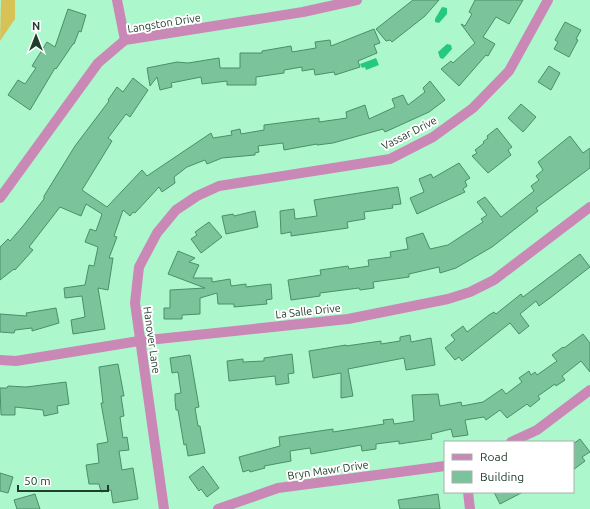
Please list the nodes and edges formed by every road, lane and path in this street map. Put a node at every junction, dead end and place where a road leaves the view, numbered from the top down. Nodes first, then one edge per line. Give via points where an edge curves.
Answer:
1 (117, 0) edge
2 (357, 0) edge
3 (548, 0) edge
4 (125, 40) junction
5 (198, 196) joint
6 (0, 198) edge
7 (590, 207) edge
8 (140, 340) junction
9 (0, 360) edge
10 (590, 390) edge
11 (513, 441) edge
12 (444, 466) edge
13 (468, 493) edge
14 (164, 509) edge
15 (218, 509) edge
16 (470, 509) edge

1 - 4 street
2 - 4 street, Langston Drive via 303,12
3 - 5 street, Vassar Drive via 509,71 473,108 433,137 390,159 219,186
4 - 6 street, Langston Drive via 98,62
5 - 8 street, Hanover Lane via 176,210 157,233 139,268 135,303
7 - 8 street, La Salle Drive via 494,280 448,299 348,318
8 - 9 street, La Salle Drive via 16,361
8 - 14 street, Hanover Lane
10 - 11 street via 537,430
12 - 15 street, Bryn Mawr Drive via 278,488
13 - 16 street

